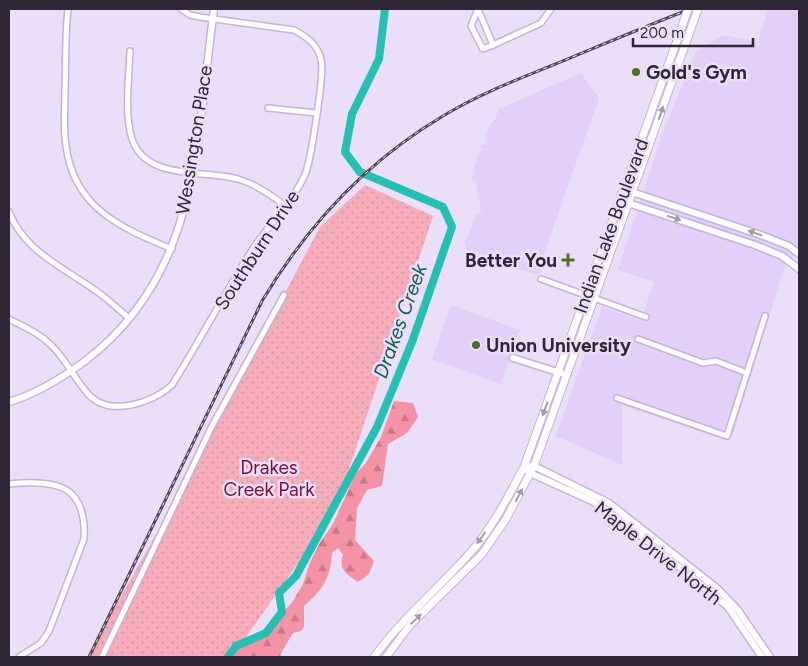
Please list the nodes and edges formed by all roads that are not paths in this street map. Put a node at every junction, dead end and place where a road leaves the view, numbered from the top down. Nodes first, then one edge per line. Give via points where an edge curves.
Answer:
1 (68, 9) edge
2 (181, 9) edge
3 (214, 9) edge
4 (551, 9) edge
5 (688, 9) edge
6 (698, 9) edge
7 (477, 10) edge
8 (212, 19) junction
9 (493, 45) junction
10 (130, 51) dead end
11 (268, 108) dead end
12 (316, 113) junction
13 (193, 172) junction
14 (632, 192) junction
15 (621, 194) junction
16 (628, 203) junction
17 (284, 204) junction
18 (9, 212) edge
19 (172, 249) junction
20 (799, 254) edge
21 (799, 269) edge
22 (541, 279) dead end
23 (284, 294) dead end
24 (586, 295) junction
25 (594, 298) junction
26 (765, 316) dead end
27 (646, 317) dead end
28 (129, 318) junction
29 (9, 319) edge
30 (638, 339) dead end
31 (513, 358) dead end
32 (71, 371) junction
33 (747, 373) junction
34 (558, 374) junction
35 (567, 375) junction
36 (617, 398) dead end
37 (9, 402) edge
38 (524, 467) junction
39 (532, 470) junction
40 (9, 484) edge
41 (762, 653) edge
42 (19, 657) edge
43 (102, 657) edge
44 (374, 657) edge
45 (386, 657) edge
46 (770, 657) edge

1 - 19 street via 64,121 74,174 86,197 109,218 121,227
2 - 8 street, Southburn Drive via 190,15
3 - 8 street, Wessington Place
4 - 9 street via 541,24
5 - 15 main road, Indian Lake Boulevard, bridge
14 -> 6 main road, Indian Lake Boulevard
7 - 9 street
7 - 9 street via 471,26 480,46 483,49
8 - 12 street, Southburn Drive via 278,27 306,36 322,61
8 - 13 street, Wessington Place
10 - 13 street via 129,127 132,141 149,161 162,168
11 - 12 street
12 - 17 street, Southburn Drive via 306,173
13 - 17 street via 240,179
13 - 19 street, Wessington Place via 180,230
14 - 15 street
14 - 16 main road, Indian Lake Boulevard
20 -> 14 street via 789,246 761,235
15 - 16 street
15 - 24 main road, Indian Lake Boulevard
16 -> 21 street via 755,245 782,256
16 - 25 main road, Indian Lake Boulevard
17 - 32 street, Southburn Drive via 244,262 172,385 162,395 131,405 101,404 89,396
18 - 28 street via 29,244
19 - 28 street, Wessington Place via 153,288
22 - 24 street
23 - 43 street via 212,426
24 - 25 street
24 - 34 main road, Indian Lake Boulevard
25 - 27 street
25 - 35 main road, Indian Lake Boulevard
26 - 33 street
28 - 32 street, Wessington Place via 96,352
29 - 32 street, Southburn Drive via 41,336
30 - 33 street via 703,363 716,361
31 - 34 street
32 - 37 street, Wessington Place
33 - 36 street via 727,436
34 - 35 street
34 -> 38 main road, Indian Lake Boulevard
35 - 39 main road, Indian Lake Boulevard
38 - 39 street, Maple Drive North
38 -> 44 main road, Indian Lake Boulevard via 497,517 477,544 393,631
39 - 41 street, Maple Drive North via 594,498 692,573 730,605
45 -> 39 main road, Indian Lake Boulevard via 410,625 482,554 506,519
40 - 42 street via 47,482 63,486 75,496 83,510 85,524 84,539 49,630 41,642
41 - 46 street, Maple Drive North

